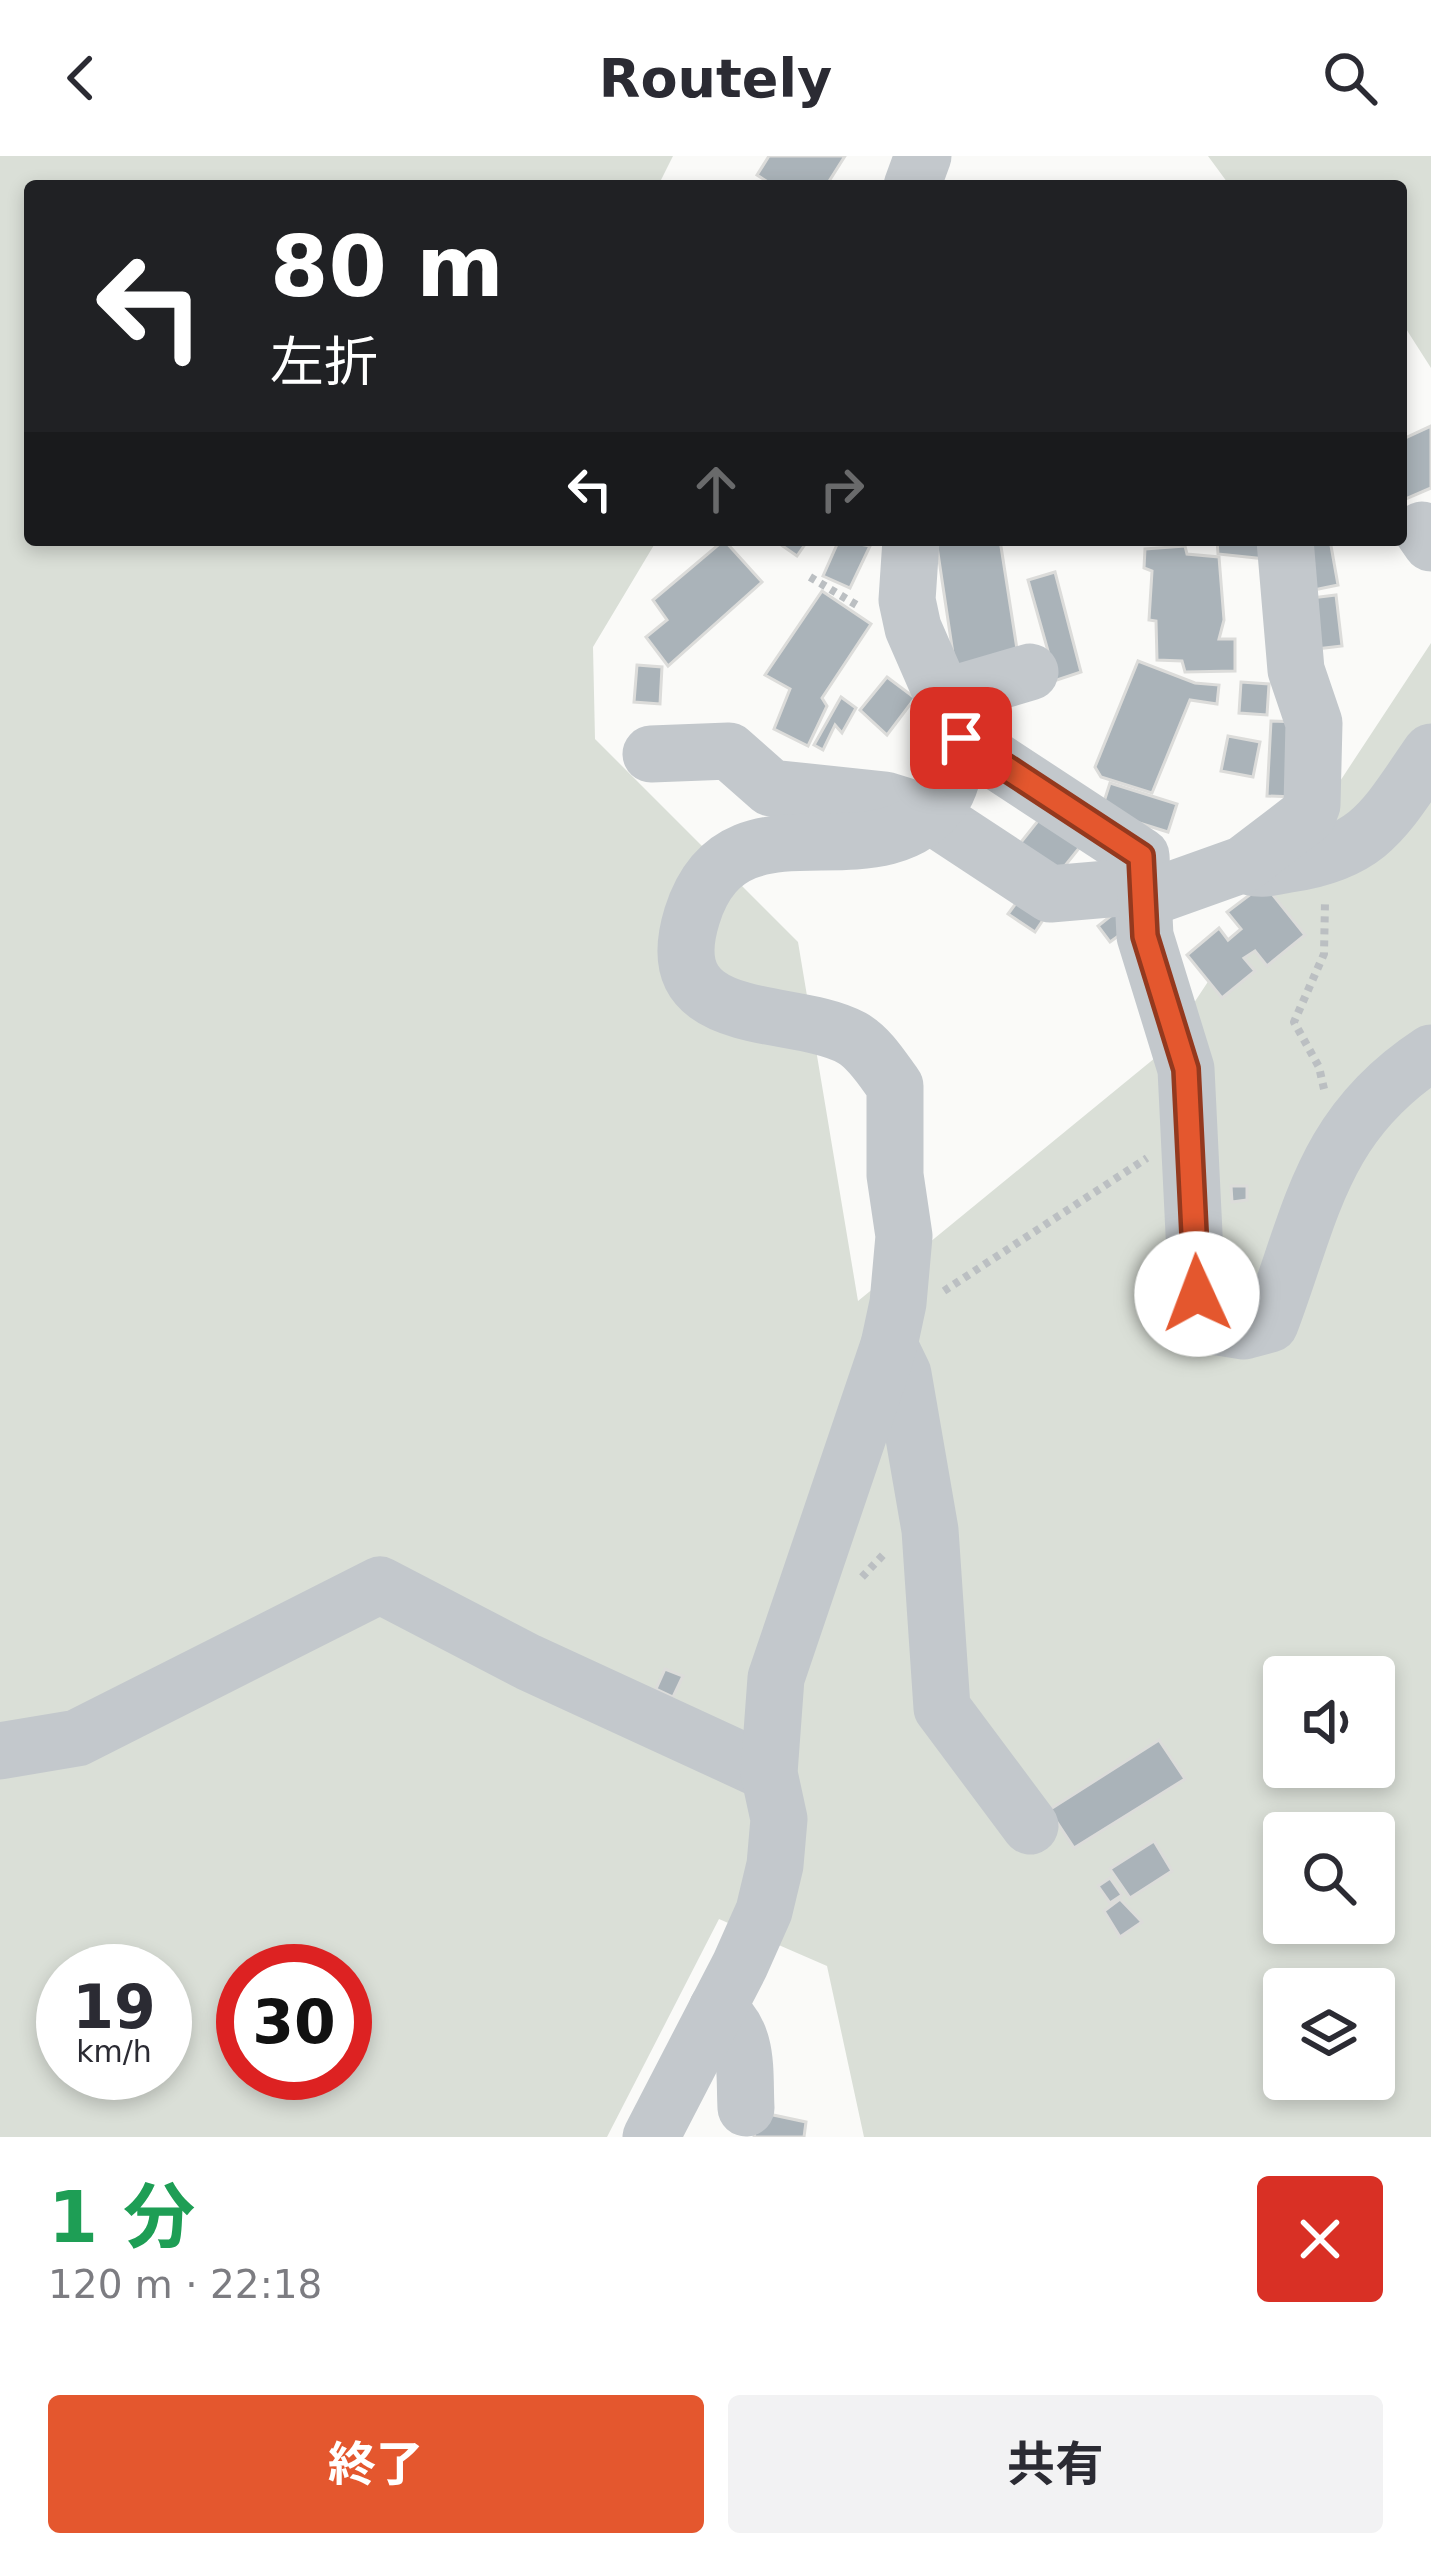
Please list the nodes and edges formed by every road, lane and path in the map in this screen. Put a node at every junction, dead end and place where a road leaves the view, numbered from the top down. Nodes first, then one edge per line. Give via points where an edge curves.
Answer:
1 (911, 546) edge
2 (1286, 546) edge
3 (1030, 672) dead end
4 (953, 717) junction
5 (1431, 752) edge
6 (651, 754) dead end
7 (927, 813) junction
8 (1312, 861) junction
9 (1244, 864) junction
10 (1144, 892) junction
11 (1431, 1054) edge
12 (1188, 1098) junction
13 (1340, 1142) junction
14 (893, 1324) junction
15 (0, 1750) edge
16 (769, 1773) junction
17 (1030, 1826) dead end
18 (717, 2009) junction
19 (746, 2108) dead end
20 (651, 2137) edge

1 - 4 street via 907,600
2 - 9 street via 1296,670 1314,723 1312,805
3 - 4 street
4 - 7 street via 944,798
4 - 10 street via 1141,856
5 - 8 street via 1377,828
6 - 7 street via 729,751 771,788 885,800
7 - 10 street via 1050,894
7 - 14 street via 900,838 739,851 706,879 687,953 695,981 719,1006 853,1039 895,1086 904,1236
8 - 9 street via 1254,870
8 - 13 path via 1327,907 1324,954 1294,1022 1319,1067
9 - 10 street
10 - 12 street via 1145,936
11 - 13 street via 1382,1092
12 - 13 street via 1197,1294 1219,1327 1270,1324 1311,1195
12 - 14 path via 1151,1155
14 - 16 street via 776,1678
14 - 17 street via 930,1530 942,1708
15 - 16 street via 76,1738 380,1585
16 - 18 street via 779,1819 775,1865 764,1911
18 - 19 street via 735,2022 743,2047
18 - 20 street

